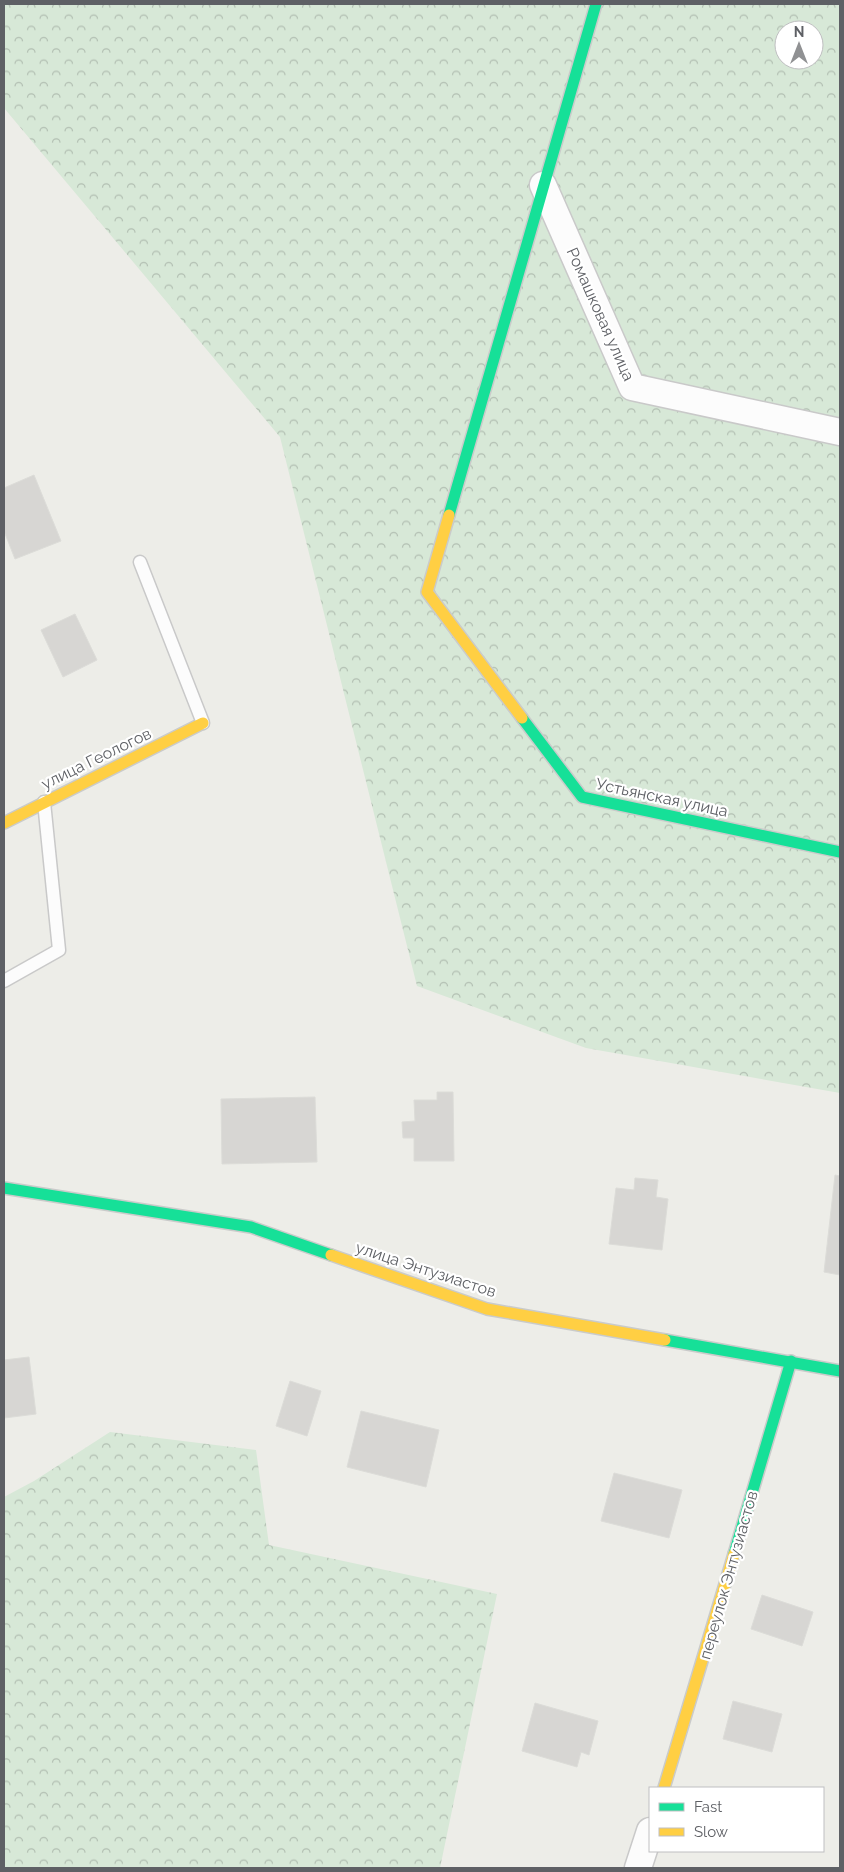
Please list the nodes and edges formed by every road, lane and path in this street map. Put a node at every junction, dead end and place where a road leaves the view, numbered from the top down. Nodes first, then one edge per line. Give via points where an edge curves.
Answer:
1 (596, 4) edge
2 (543, 185) junction
3 (840, 432) edge
4 (140, 562) dead end
5 (203, 723) joint
6 (44, 802) junction
7 (4, 823) edge
8 (840, 852) edge
9 (4, 981) edge
10 (4, 1188) edge
11 (791, 1361) junction
12 (840, 1371) edge
13 (664, 1787) edge
14 (649, 1834) edge
15 (638, 1868) edge

1 - 2 street
2 - 3 street, Ромашковая улица via 632,387
2 - 8 street, Устьянская улица via 427,592 582,797
4 - 5 lane
5 - 6 street, улица Геологов
6 - 7 street, улица Геологов
6 - 9 lane via 59,950
10 - 11 street, улица Энтузиастов via 251,1227 487,1309
11 - 12 street, улица Энтузиастов
11 - 13 street, переулок Энтузиастов
14 - 15 street

